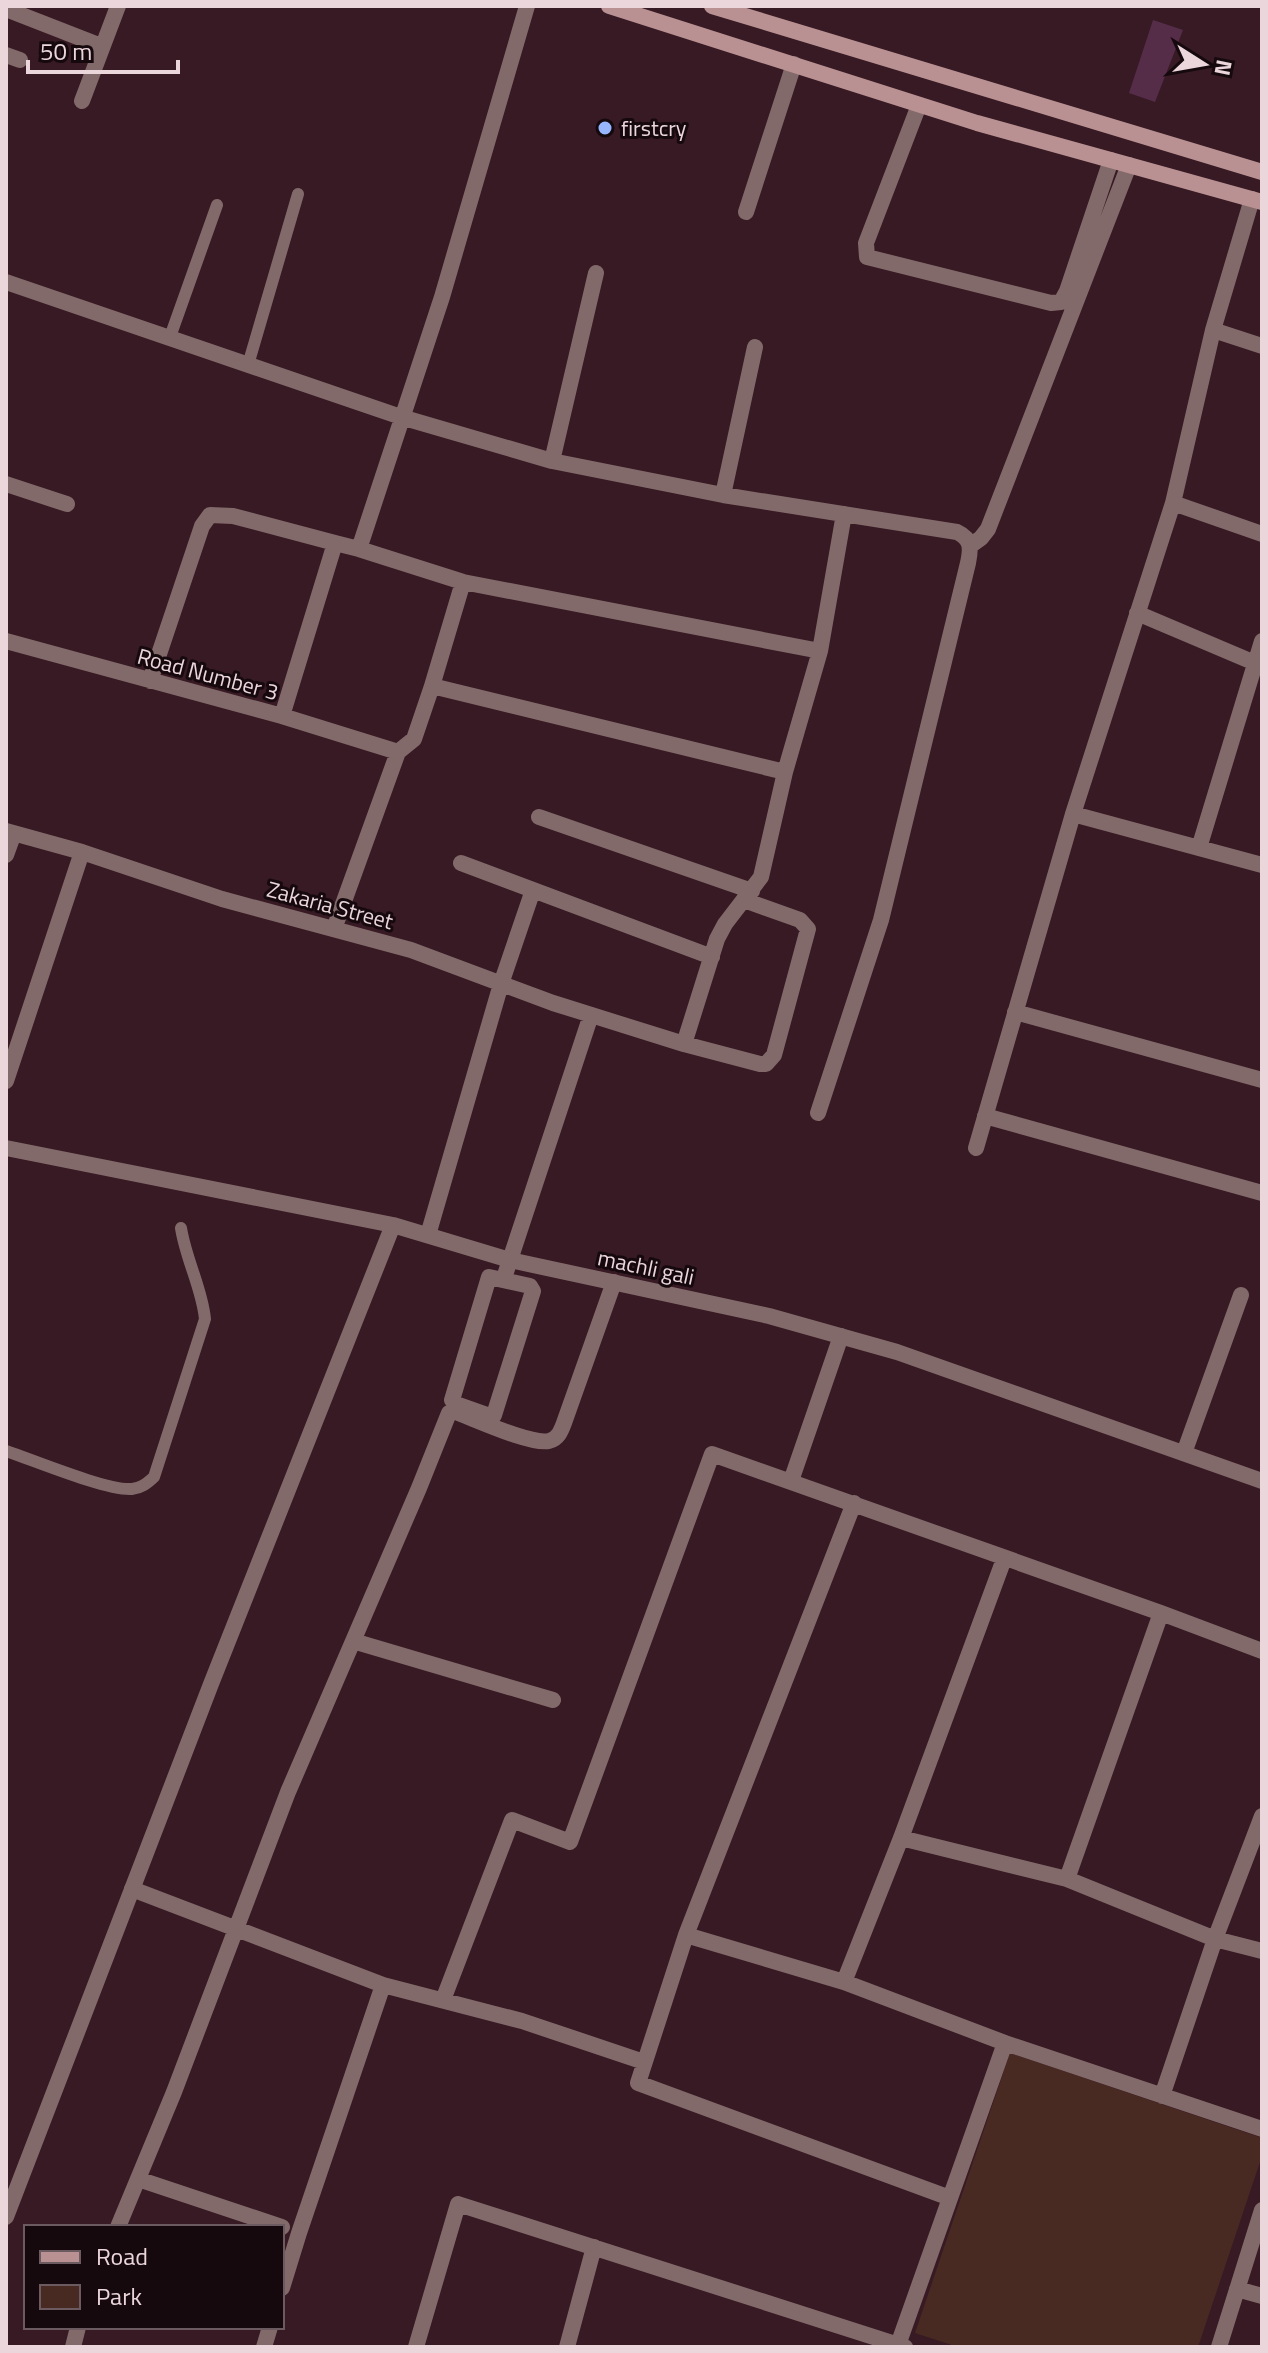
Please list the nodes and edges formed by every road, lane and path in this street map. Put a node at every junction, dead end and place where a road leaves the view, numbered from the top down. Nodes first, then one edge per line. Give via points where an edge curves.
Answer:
1 (118, 6) edge
2 (527, 6) edge
3 (609, 6) edge
4 (712, 6) edge
5 (6, 9) edge
6 (633, 9) edge
7 (101, 46) junction
8 (794, 64) junction
9 (82, 101) dead end
10 (919, 105) junction
11 (1111, 160) junction
12 (1129, 165) junction
13 (1262, 172) edge
14 (298, 194) dead end
15 (1257, 200) edge
16 (217, 205) dead end
17 (746, 212) dead end
18 (596, 273) dead end
19 (6, 282) edge
20 (1213, 330) junction
21 (170, 337) junction
22 (1262, 346) edge
23 (755, 347) dead end
24 (248, 365) junction
25 (401, 417) junction
26 (552, 461) junction
27 (6, 484) edge
28 (723, 495) junction
29 (1173, 503) junction
30 (67, 504) dead end
31 (844, 514) junction
32 (1262, 534) edge
33 (335, 543) junction
34 (970, 546) junction
35 (359, 549) junction
36 (463, 582) junction
37 (1137, 613) junction
38 (6, 641) edge
39 (1262, 641) edge
40 (820, 651) junction
41 (1255, 663) junction
42 (150, 681) junction
43 (432, 686) junction
44 (282, 716) junction
45 (398, 752) junction
46 (785, 772) junction
47 (1073, 814) junction
48 (539, 817) dead end
49 (10, 832) edge
50 (1199, 848) junction
51 (82, 852) junction
52 (6, 855) edge
53 (461, 863) dead end
54 (1262, 865) edge
55 (533, 890) junction
56 (748, 896) junction
57 (334, 929) junction
58 (712, 957) junction
59 (501, 984) junction
60 (1015, 1012) junction
61 (591, 1015) junction
62 (684, 1044) junction
63 (1262, 1080) edge
64 (6, 1081) edge
65 (818, 1113) dead end
66 (985, 1116) junction
67 (6, 1148) edge
68 (976, 1148) dead end
69 (1262, 1193) edge
70 (393, 1225) junction
71 (181, 1228) dead end
72 (428, 1235) junction
73 (510, 1260) junction
74 (504, 1280) junction
75 (614, 1282) junction
76 (1241, 1295) dead end
77 (841, 1336) junction
78 (462, 1410) junction
79 (6, 1451) edge
80 (1184, 1453) junction
81 (791, 1481) junction
82 (1262, 1481) edge
83 (854, 1503) junction
84 (1004, 1559) junction
85 (1161, 1613) junction
86 (353, 1641) junction
87 (1262, 1651) edge
88 (553, 1700) dead end
89 (1262, 1816) edge
90 (901, 1838) junction
91 (1067, 1879) junction
92 (132, 1889) junction
93 (236, 1930) junction
94 (686, 1935) junction
95 (1215, 1939) junction
96 (1262, 1951) edge
97 (844, 1982) junction
98 (383, 1985) junction
99 (443, 2000) junction
100 (1005, 2043) junction
101 (644, 2062) junction
102 (1162, 2096) junction
103 (1262, 2129) edge
104 (138, 2179) junction
105 (950, 2198) junction
106 (1262, 2210) edge
107 (6, 2217) edge
108 (119, 2225) edge
109 (276, 2225) edge
110 (284, 2228) edge
111 (299, 2233) junction
112 (594, 2247) junction
113 (284, 2282) edge
114 (1237, 2289) junction
115 (1262, 2296) edge
116 (901, 2346) edge
117 (416, 2347) edge
118 (567, 2347) edge
119 (1219, 2347) edge

1 - 7 street
2 - 25 street via 442,297
3 - 6 main road
4 - 13 main road
5 - 7 street
6 - 8 main road
7 - 9 street
8 - 10 main road
8 - 17 street
10 - 11 main road
10 - 11 street via 866,243 867,257 1061,302
11 - 12 main road
12 - 15 main road
12 - 34 street via 988,529
14 - 24 lane
15 - 20 street
16 - 21 lane
18 - 26 street
19 - 21 street
20 - 22 street
20 - 29 street
21 - 24 street
23 - 28 street
24 - 25 street
25 - 26 street
25 - 35 street
26 - 28 street
27 - 30 street
28 - 31 street
29 - 32 street
29 - 37 street
31 - 34 street via 957,532
31 - 40 street
33 - 35 street
33 - 42 street via 233,516 210,515
33 - 44 street
34 - 65 street via 881,920
35 - 36 street
36 - 40 street
36 - 43 street
37 - 41 street
37 - 47 street
38 - 42 street, Road Number 3
39 - 41 street
40 - 46 street
41 - 50 street
42 - 44 street, Road Number 3
43 - 45 street via 414,739
43 - 46 street
44 - 45 street, Road Number 3
45 - 57 street
46 - 56 street via 764,869
47 - 50 street
47 - 60 street
48 - 56 street
49 - 51 street, Zakaria Street
49 - 52 street
50 - 54 street
51 - 57 street, Zakaria Street via 222,899
51 - 64 street
53 - 55 street
55 - 58 street
55 - 59 street
56 - 58 street via 725,924
56 - 62 street, Zakaria Street via 800,920 808,929 774,1055 760,1064
57 - 59 street, Zakaria Street via 411,950
58 - 62 street
59 - 61 street, Zakaria Street
59 - 72 street
60 - 63 street
60 - 66 street
61 - 62 street, Zakaria Street
61 - 73 street
66 - 68 street
66 - 69 street
67 - 70 street, machli gali
70 - 72 street, machli gali
70 - 92 street
71 - 79 lane via 205,1319 154,1477 145,1485 124,1489
72 - 73 street, machli gali
73 - 74 street
73 - 75 street, machli gali
74 - 78 street via 489,1277 452,1400
74 - 78 street via 533,1291 494,1415
75 - 77 street, machli gali
75 - 78 street via 556,1438 529,1439
76 - 80 street
77 - 80 street, machli gali
77 - 81 street
78 - 86 street via 449,1413
80 - 82 street, machli gali
81 - 83 street
81 - 99 street via 712,1454 570,1842 512,1820
83 - 84 street
83 - 94 street
84 - 85 street
84 - 90 street
85 - 87 street
85 - 91 street
86 - 88 street
86 - 93 street
89 - 95 street
90 - 91 street
90 - 97 street
91 - 95 street
92 - 93 street
92 - 107 street
93 - 98 street
93 - 104 street
94 - 97 street
94 - 101 street
95 - 96 street
95 - 102 street
97 - 100 street
98 - 99 street
98 - 111 street
99 - 101 street
100 - 102 street
100 - 105 street
101 - 105 street via 638,2083
102 - 103 street
104 - 108 street
104 - 109 street
105 - 116 street
106 - 114 street
110 - 111 street
111 - 113 street
112 - 116 street
112 - 117 street via 458,2204
112 - 118 street
114 - 115 street
114 - 119 street

